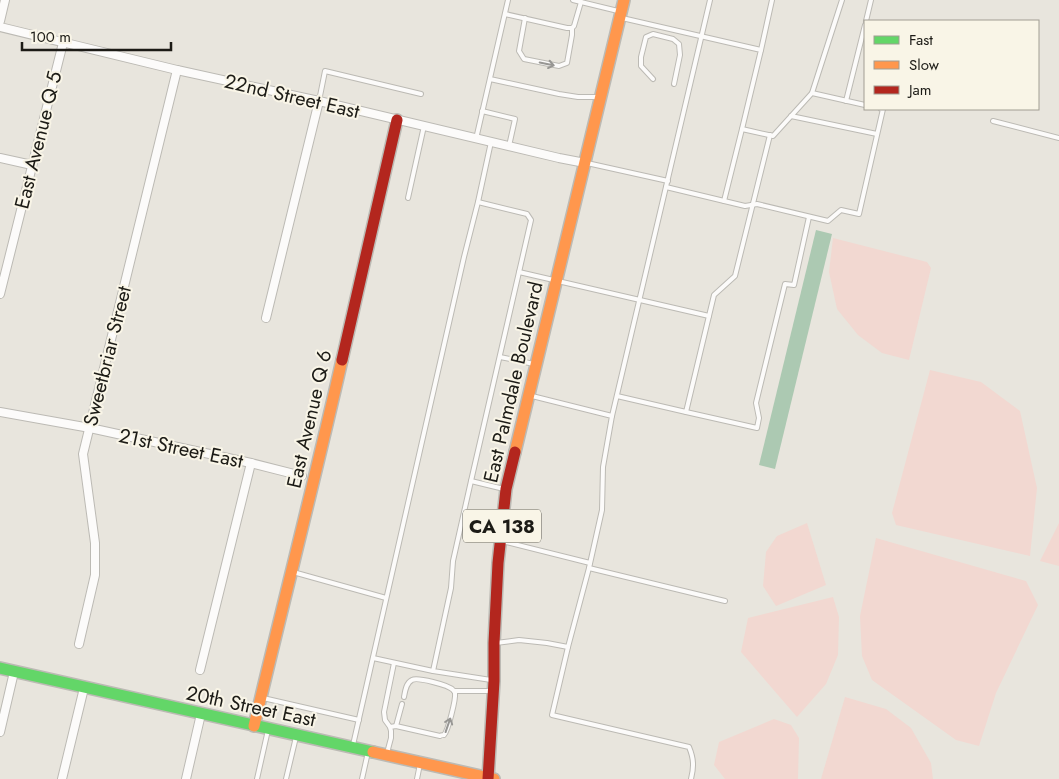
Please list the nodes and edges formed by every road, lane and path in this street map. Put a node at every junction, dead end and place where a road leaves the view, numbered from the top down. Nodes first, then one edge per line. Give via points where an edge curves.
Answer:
1 (5, 0) edge
2 (508, 0) edge
3 (573, 0) edge
4 (624, 0) edge
5 (710, 0) edge
6 (772, 0) edge
7 (842, 0) edge
8 (865, 0) edge
9 (871, 1) edge
10 (581, 2) junction
11 (505, 14) junction
12 (620, 15) junction
13 (525, 18) junction
14 (866, 20) edge
15 (0, 21) edge
16 (0, 27) edge
17 (572, 28) junction
18 (864, 29) edge
19 (701, 38) junction
20 (62, 43) junction
21 (762, 50) junction
22 (177, 70) junction
23 (490, 78) junction
24 (653, 79) dead end
25 (674, 84) dead end
26 (812, 93) junction
27 (421, 94) dead end
28 (601, 96) junction
29 (319, 101) junction
30 (846, 101) junction
31 (864, 105) edge
32 (883, 110) edge
33 (482, 111) junction
34 (791, 116) junction
35 (397, 120) junction
36 (993, 121) dead end
37 (424, 126) junction
38 (742, 129) junction
39 (877, 134) junction
40 (770, 135) junction
41 (1059, 138) edge
42 (476, 139) junction
43 (491, 142) junction
44 (509, 146) junction
45 (0, 158) edge
46 (585, 163) junction
47 (32, 165) junction
48 (668, 182) junction
49 (666, 187) junction
50 (408, 198) dead end
51 (724, 201) junction
52 (478, 202) junction
53 (752, 205) junction
54 (810, 217) junction
55 (519, 272) junction
56 (556, 281) junction
57 (1, 289) edge
58 (640, 300) junction
59 (709, 316) junction
60 (266, 318) dead end
61 (500, 357) junction
62 (536, 365) junction
63 (528, 395) junction
64 (617, 396) junction
65 (0, 412) edge
66 (686, 412) junction
67 (612, 416) junction
68 (90, 428) junction
69 (251, 463) junction
70 (302, 476) dead end
71 (471, 481) junction
72 (506, 489) junction
73 (500, 540) junction
74 (589, 566) junction
75 (291, 572) junction
76 (386, 598) junction
77 (725, 601) dead end
78 (494, 643) junction
79 (79, 644) dead end
80 (568, 647) junction
81 (373, 658) junction
82 (394, 662) junction
83 (0, 668) edge
84 (200, 670) dead end
85 (433, 671) junction
86 (14, 672) junction
87 (494, 686) junction
88 (84, 688) junction
89 (454, 691) junction
90 (261, 697) junction
91 (404, 697) dead end
92 (402, 704) dead end
93 (201, 714) junction
94 (358, 720) junction
95 (1, 723) edge
96 (254, 726) junction
97 (396, 726) junction
98 (390, 727) junction
99 (268, 729) junction
100 (0, 732) edge
101 (296, 735) junction
102 (352, 748) junction
103 (368, 751) junction
104 (386, 755) junction
105 (421, 763) junction
106 (62, 779) edge
107 (186, 779) edge
108 (257, 779) edge
109 (286, 779) edge
110 (362, 779) edge
111 (417, 779) edge
112 (490, 779) edge
113 (691, 779) edge

1 - 15 street
2 - 11 lane
3 - 10 lane
4 - 12 main road, East Palmdale Boulevard / CA 138
5 - 19 lane
6 - 21 lane
7 - 26 lane
8 - 9 lane
9 - 14 lane
10 - 12 lane
10 - 17 lane
11 - 13 lane
11 - 23 lane
12 - 19 lane
12 - 28 main road, East Palmdale Boulevard / CA 138
13 - 17 lane
13 -> 17 lane via 519,51 524,59 559,66 567,63
16 - 20 street, 22nd Street East
18 - 30 lane
19 - 21 lane
19 - 48 lane
20 - 22 street, 22nd Street East
20 - 47 street, East Avenue Q 5
21 - 38 lane
22 - 29 street, 22nd Street East
22 - 68 street, Sweetbriar Street
23 - 28 lane via 559,94
23 - 33 lane
24 - 25 lane via 642,66 641,57 646,37 653,34 673,39 679,44
26 - 30 lane
26 - 34 lane
27 - 29 lane via 325,71
28 - 46 main road, East Palmdale Boulevard / CA 138
29 - 35 street, 22nd Street East
29 - 60 street
30 - 31 lane
32 - 39 lane
33 - 42 lane
33 - 44 lane via 515,119
34 - 39 lane
34 - 40 lane via 773,136
35 - 37 street, 22nd Street East
35 - 75 main road, East Avenue Q 6
36 - 41 lane
37 - 42 street, 22nd Street East
37 - 50 lane
38 - 40 lane
38 - 51 lane
39 - 54 lane via 859,214 841,210 828,221
40 - 53 lane
42 - 43 street, 22nd Street East
43 - 44 street, 22nd Street East
43 - 52 lane
44 - 46 street, 22nd Street East
45 - 47 street
46 - 48 lane
46 - 56 main road, East Palmdale Boulevard / CA 138
47 - 57 street, East Avenue Q 5
48 - 49 lane
49 - 51 lane
49 - 58 lane
51 - 53 lane
52 - 55 lane via 527,214 531,220
52 - 76 lane
53 - 54 lane
53 - 59 lane via 735,276 714,295
54 - 66 lane via 794,286 785,284 756,403 757,428
55 - 56 lane
55 - 61 lane
56 - 58 lane
56 - 62 main road, East Palmdale Boulevard / CA 138
58 - 59 lane
58 - 64 lane
59 - 66 lane
61 - 62 lane
61 - 71 lane
62 - 63 main road, East Palmdale Boulevard / CA 138
63 - 67 lane
63 - 72 main road, East Palmdale Boulevard / CA 138
64 - 66 lane
64 - 67 lane
65 - 68 street, 21st Street East
67 - 74 lane via 603,467 602,510
68 - 69 street, 21st Street East
68 - 79 street, Sweetbriar Street via 83,454 95,543 95,575
69 - 70 street, 21st Street East
69 - 84 street
71 - 72 lane
71 - 85 lane
72 - 73 main road, East Palmdale Boulevard / CA 138
73 - 74 lane
73 - 78 main road, East Palmdale Boulevard / CA 138
74 - 77 lane
74 - 80 lane
75 - 76 lane
75 - 90 main road, East Avenue Q 6
76 - 81 lane
78 - 80 lane via 519,640
78 - 87 main road, East Palmdale Boulevard / CA 138
80 - 113 lane via 552,715 689,747 694,766
81 - 82 lane
81 - 94 lane
82 - 85 lane
82 - 98 lane via 384,712
83 - 86 main road, 20th Street East
85 - 87 lane
86 - 88 main road, 20th Street East
86 - 95 street
87 - 89 lane
87 - 112 main road, East Palmdale Boulevard / CA 138
88 - 93 main road, 20th Street East
88 - 106 street
89 - 91 lane via 448,686 417,678 406,686
97 -> 89 lane via 443,735 450,723
90 - 94 lane
90 - 96 main road, East Avenue Q 6
92 - 97 lane
93 - 96 main road, 20th Street East
93 - 107 street
94 - 102 lane
95 - 100 street
96 - 99 main road, 20th Street East
97 - 98 lane
98 - 104 lane via 391,738
99 - 101 main road, 20th Street East
99 - 108 lane
101 - 102 main road, 20th Street East
101 - 109 lane
102 - 103 main road, 20th Street East
103 - 104 main road, 20th Street East
103 - 110 lane
104 - 105 main road, 20th Street East
105 - 111 lane
105 - 112 main road, 20th Street East

